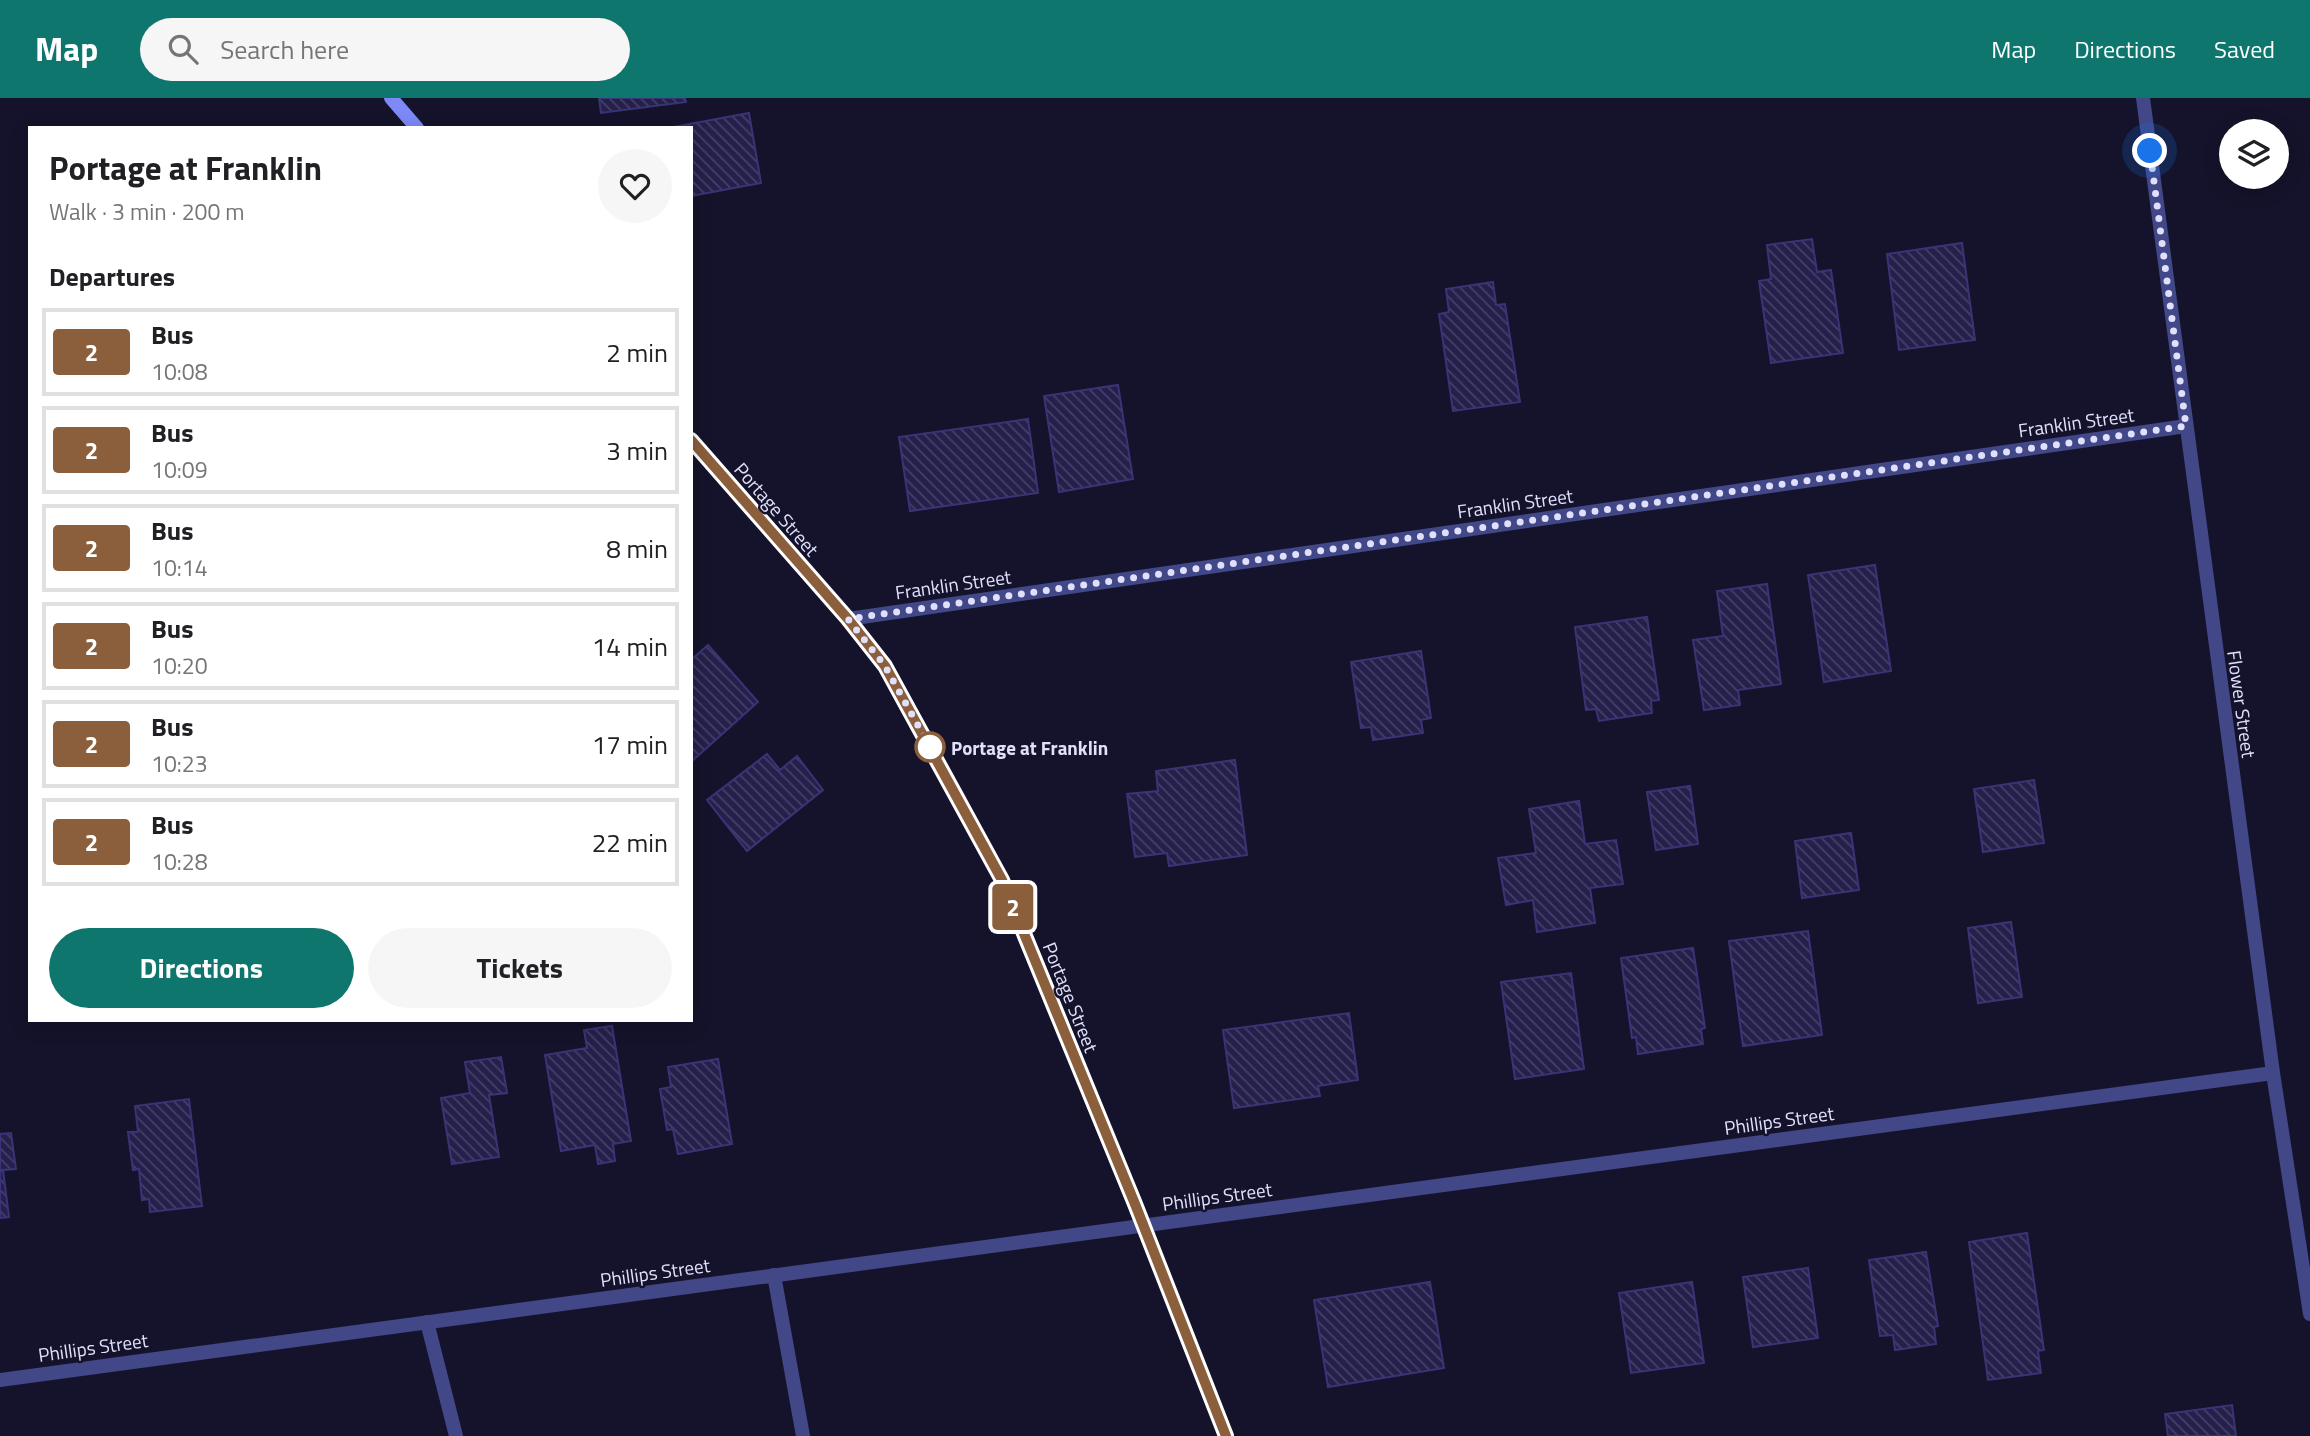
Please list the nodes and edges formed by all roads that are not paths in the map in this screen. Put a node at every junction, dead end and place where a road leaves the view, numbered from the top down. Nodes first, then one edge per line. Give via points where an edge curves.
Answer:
1 (391, 98) edge
2 (2143, 98) edge
3 (415, 126) edge
4 (2186, 426) junction
5 (693, 442) edge
6 (848, 619) junction
7 (2273, 1073) junction
8 (1143, 1225) junction
9 (774, 1275) junction
10 (2310, 1314) edge
11 (427, 1322) junction
12 (0, 1380) edge
13 (456, 1436) edge
14 (803, 1436) edge
15 (1226, 1436) edge

1 - 3 main road
2 - 4 street, Flower Street
4 - 6 street, Franklin Street
4 - 7 street, Flower Street
5 - 6 main road, Portage Street
6 - 8 main road, Portage Street via 885,666 1002,880
7 - 8 street, Phillips Street
7 - 10 street, Flower Street
8 - 9 street, Phillips Street
8 - 15 main road, Portage Street
9 - 11 street, Phillips Street
9 - 14 street
11 - 12 street, Phillips Street
11 - 13 street

